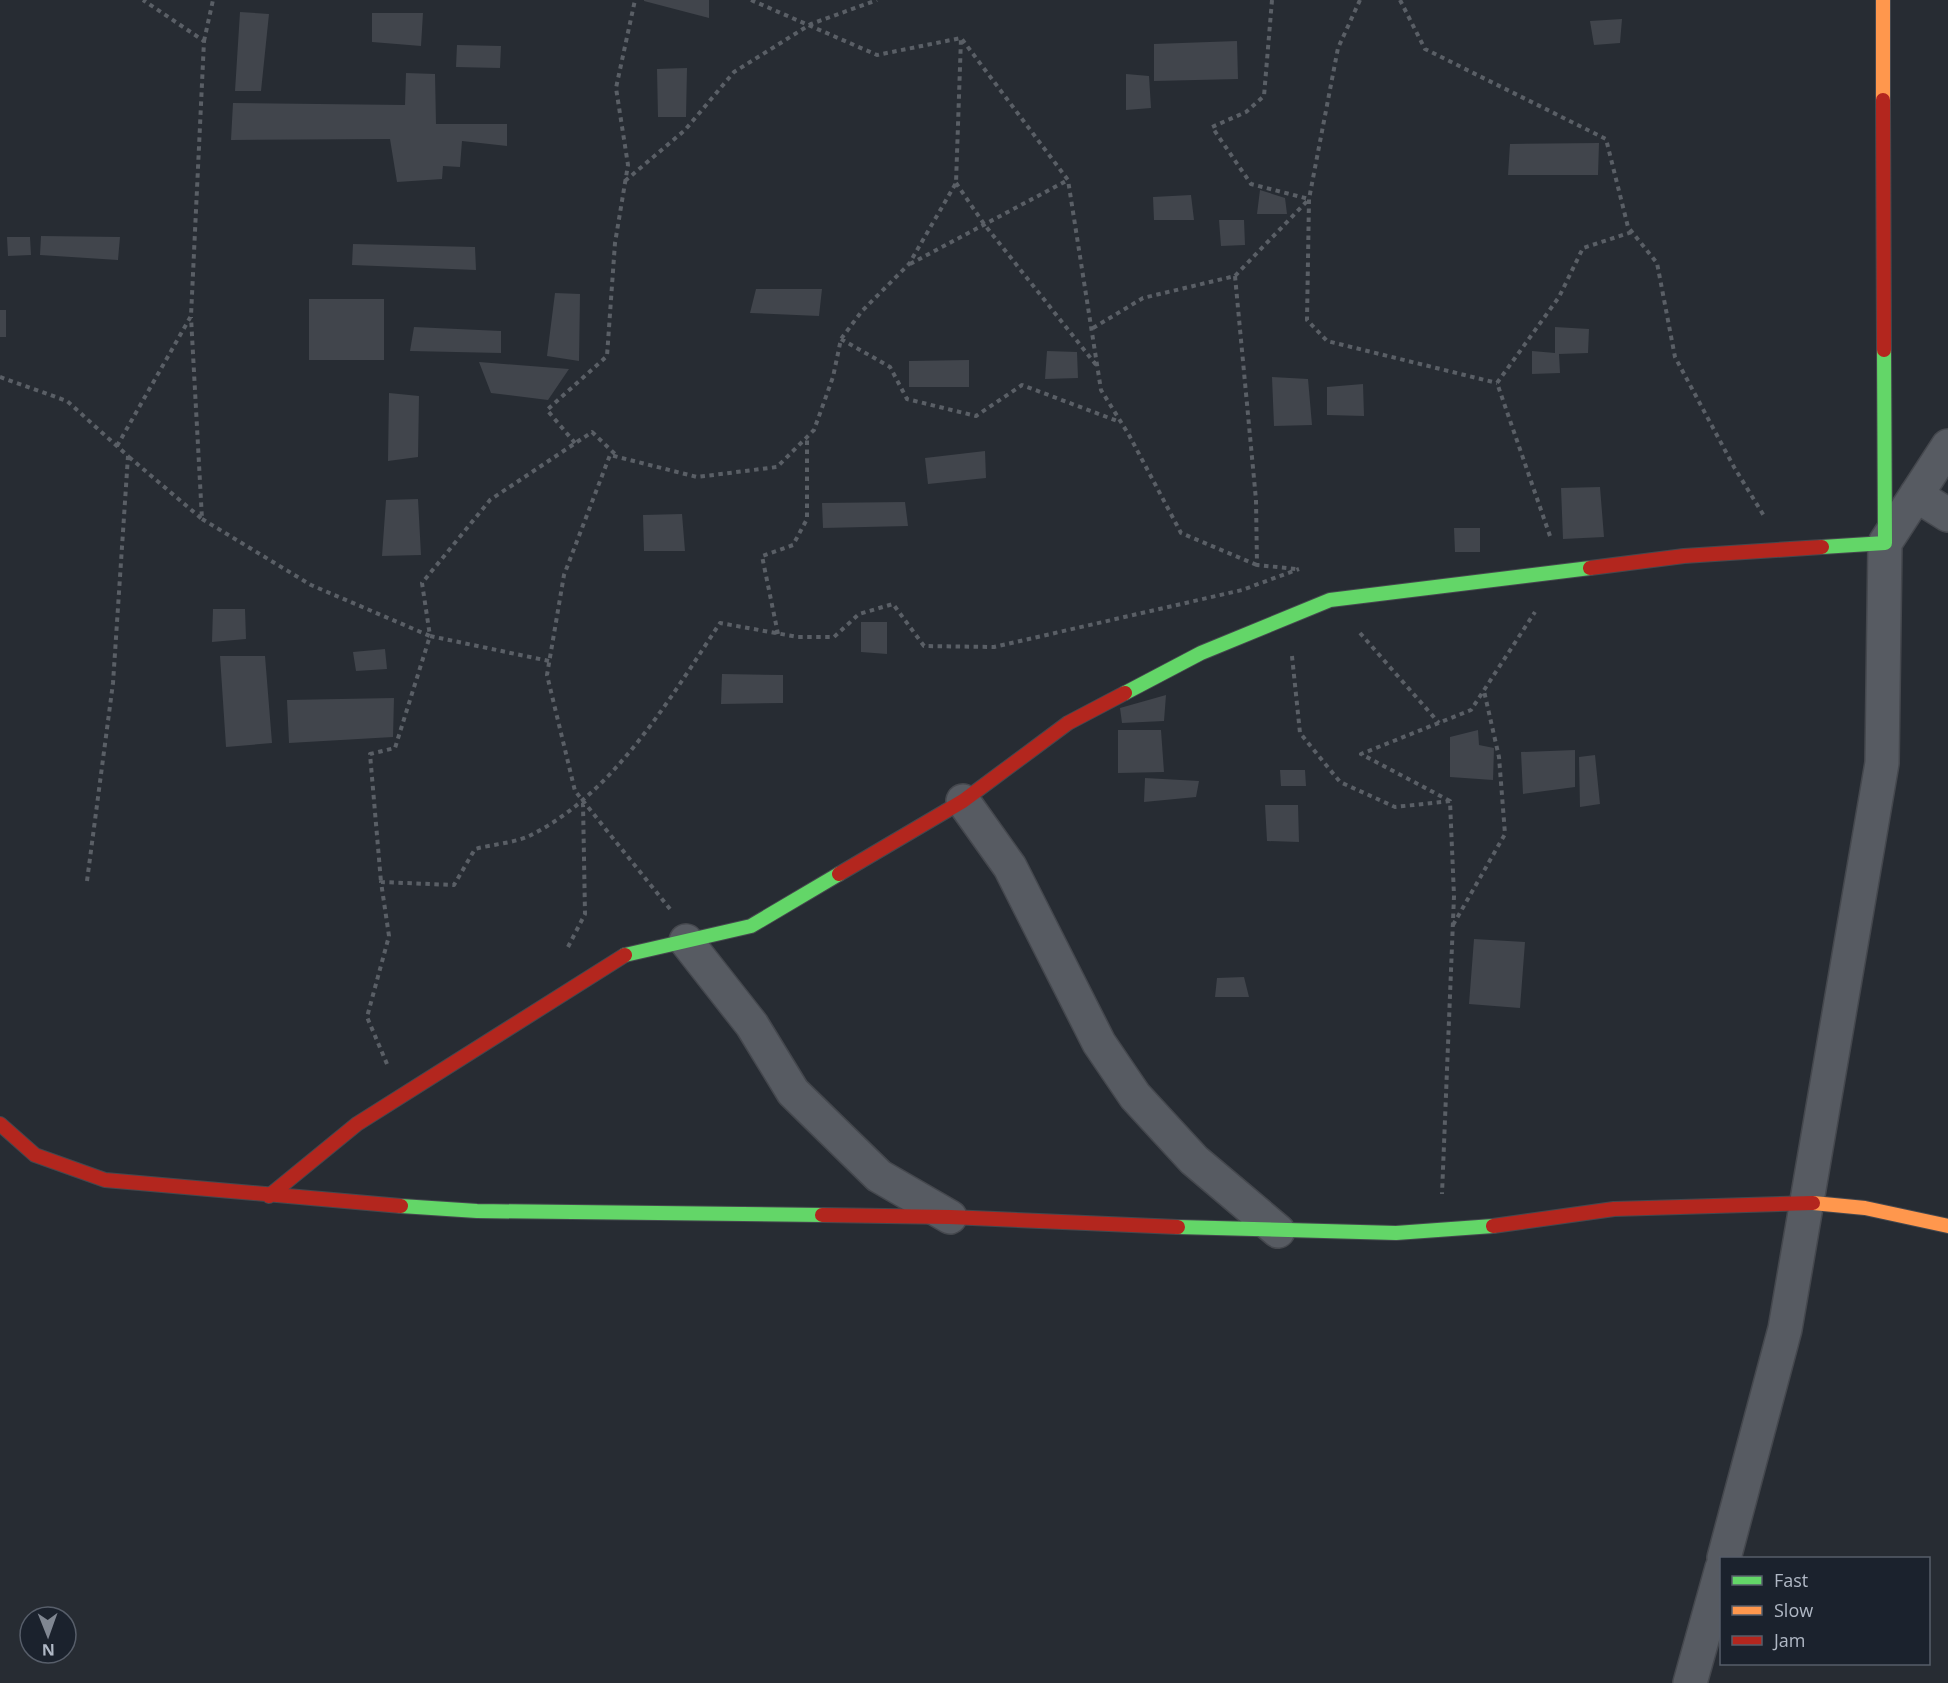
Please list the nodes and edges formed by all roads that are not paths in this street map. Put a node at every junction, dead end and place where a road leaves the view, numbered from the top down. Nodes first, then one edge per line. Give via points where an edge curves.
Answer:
1 (1883, 0) edge
2 (1948, 446) edge
3 (1916, 495) junction
4 (1948, 515) edge
5 (1885, 543) junction
6 (963, 801) junction
7 (690, 940) junction
8 (0, 1124) edge
9 (269, 1196) junction
10 (1807, 1202) junction
11 (951, 1217) junction
12 (1948, 1226) edge
13 (1278, 1231) junction
14 (1724, 1557) edge
15 (1720, 1576) edge
16 (1690, 1683) edge

1 - 5 street
2 - 3 street
3 - 4 street
3 - 5 street
5 - 6 street via 1684,556 1330,600 1201,653 1068,723
5 - 10 street via 1882,763
6 - 7 street via 751,926
6 - 13 street via 1010,867 1099,1043 1135,1096 1194,1160
7 - 9 street via 625,956 357,1124
7 - 11 street via 752,1025 793,1092 879,1176
8 - 9 street via 35,1155 105,1180
9 - 11 street via 477,1211
10 - 12 street via 1865,1208
10 - 13 street via 1614,1209 1512,1225 1396,1233
10 - 14 street via 1785,1329
11 - 13 street
15 - 16 street

